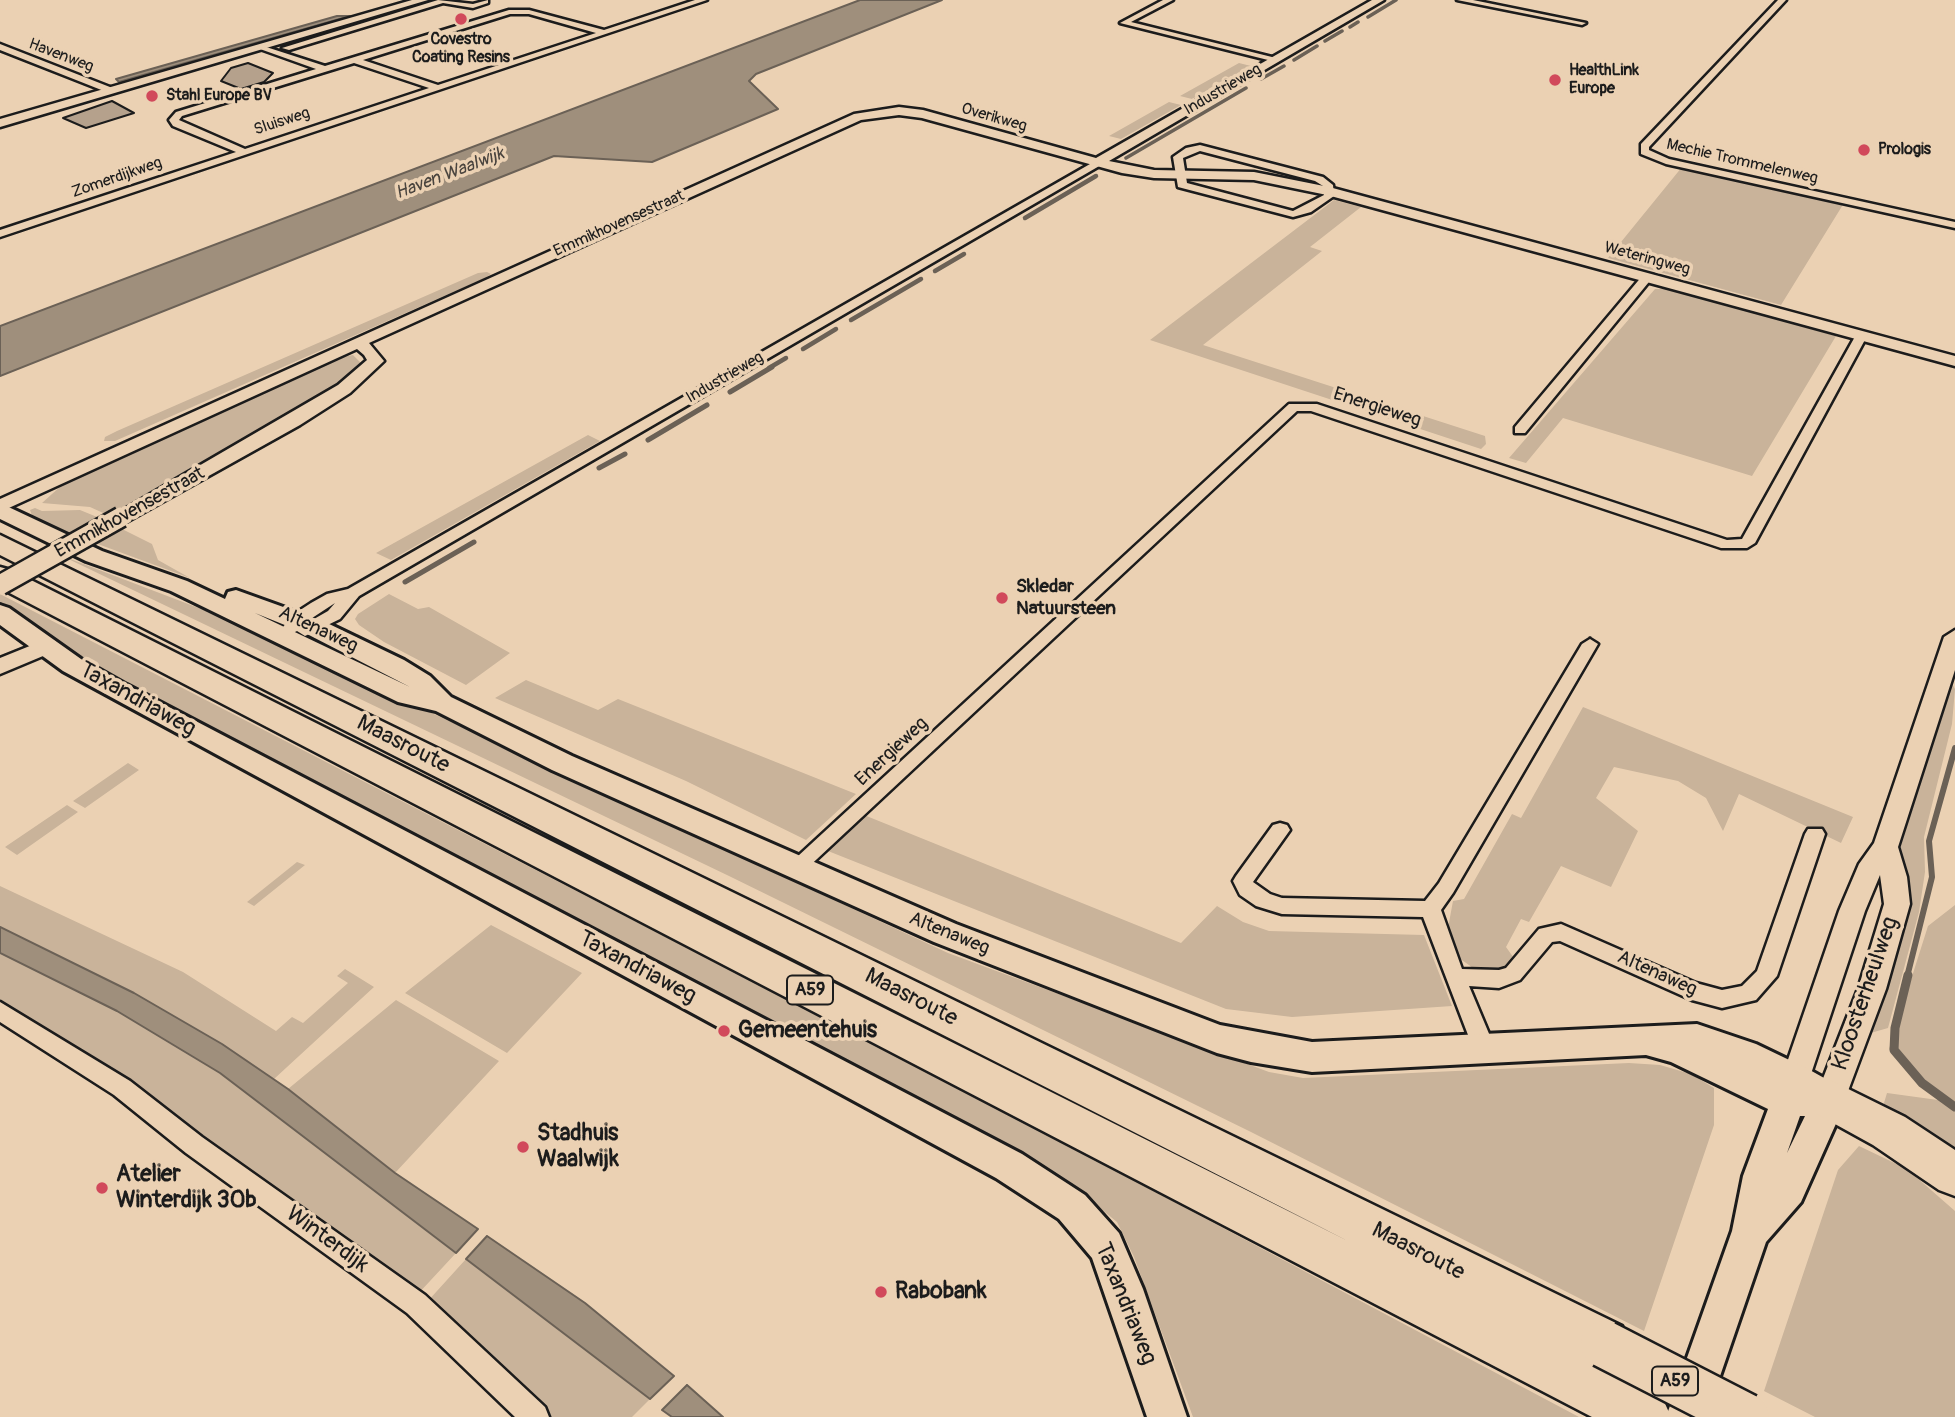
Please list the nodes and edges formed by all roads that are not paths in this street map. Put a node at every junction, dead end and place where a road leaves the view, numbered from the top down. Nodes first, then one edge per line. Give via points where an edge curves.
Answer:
1 (423, 0) edge
2 (484, 0) edge
3 (703, 0) edge
4 (1168, 0) edge
5 (1379, 0) edge
6 (1461, 0) edge
7 (1783, 0) edge
8 (1582, 23) dead end
9 (601, 32) junction
10 (269, 45) junction
11 (0, 47) edge
12 (286, 48) junction
13 (309, 55) dead end
14 (1276, 59) junction
15 (355, 60) junction
16 (325, 69) junction
17 (437, 88) junction
18 (112, 90) junction
19 (882, 111) joint
20 (0, 123) edge
21 (244, 152) junction
22 (1097, 163) junction
23 (1179, 174) junction
24 (1329, 191) junction
25 (1955, 225) edge
26 (0, 234) edge
27 (1647, 277) junction
28 (1861, 335) junction
29 (358, 342) junction
30 (1955, 361) edge
31 (1520, 430) dead end
32 (0, 508) edge
33 (0, 544) edge
34 (0, 576) edge
35 (0, 585) edge
36 (0, 612) edge
37 (299, 628) junction
38 (1955, 637) edge
39 (1590, 644) dead end
40 (47, 646) junction
41 (0, 667) edge
42 (1280, 830) dead end
43 (1815, 834) dead end
44 (1885, 847) junction
45 (796, 868) junction
46 (1430, 909) junction
47 (1454, 977) junction
48 (0, 1011) edge
49 (1622, 1040) joint
50 (1484, 1048) junction
51 (1805, 1094) junction
52 (1955, 1175) edge
53 (1596, 1366) junction
54 (535, 1417) edge
55 (1167, 1417) edge
56 (1645, 1417) edge
57 (1686, 1417) edge
58 (1746, 1417) edge

1 - 10 street
2 - 12 street via 473,6 443,1
3 - 9 street
4 - 14 street, Industrieweg via 1125,23
5 - 14 street, Industrieweg
6 - 8 street
7 - 25 street, Mechie Trommelenweg via 1644,146 1644,152 1666,161
9 - 15 street, Sluisweg via 519,11
9 - 17 street, Sluisweg
10 - 12 street
10 - 16 street
10 - 18 street
11 - 18 street, Havenweg
12 - 13 street
14 - 22 street, Industrieweg
15 - 16 street, Sluisweg
15 - 17 street
16 - 21 street, Sluisweg via 179,114 174,120
17 - 21 street, Sluisweg
18 - 20 street
19 - 22 street, Overikweg via 923,114
19 - 29 street, Emmikhovensestraat via 846,122
21 - 26 street, Zomerdijkweg
22 - 23 street
22 - 37 street, Industrieweg via 353,593 334,615
23 - 24 street via 1254,176
23 - 24 street via 1182,185 1293,214 1329,196
23 - 24 street via 1178,157 1200,148 1320,179
24 - 27 street, Weteringweg
27 - 28 street, Weteringweg
27 - 31 street
28 - 30 street, Weteringweg
28 - 45 street, Energieweg via 1747,544 1726,545 1312,407 1294,407
29 - 32 street, Emmikhovensestraat
29 - 35 street, Emmikhovensestraat, bridge via 376,361 344,389
32 - 37 main road, Altenaweg via 94,556
33 - 53 highway, Maasroute / A59
34 - 53 highway, Maasroute / A59
36 - 40 main road, Taxandriaweg
37 - 45 main road, Altenaweg via 407,696 443,704
38 - 44 street, Kloosterheulweg
39 - 46 street
40 - 41 street
40 - 55 main road, Taxandriaweg via 118,691 1010,1166 1072,1208 1105,1246
42 - 46 street via 1243,881 1247,890 1263,900 1282,906
43 - 47 street, Altenaweg via 1766,976 1748,994 1721,999 1692,991 1562,932 1546,935 1513,974 1499,979
44 - 51 street, Kloosterheulweg via 1872,864 1852,911
44 - 51 street, Kloosterheulweg via 1897,904 1872,989
45 - 50 main road, Altenaweg via 945,933 1216,1039 1312,1056
46 - 47 street
47 - 50 street
48 - 54 street, Winterdijk via 122,1088 416,1304
49 - 50 main road, Altenaweg
49 - 51 main road, Altenaweg via 1675,1048
51 - 52 highway via 1889,1131
51 - 57 main road via 1788,1191 1751,1231
53 - 56 highway, Maasroute / A59
53 - 58 highway, Maasroute / A59, bridge

